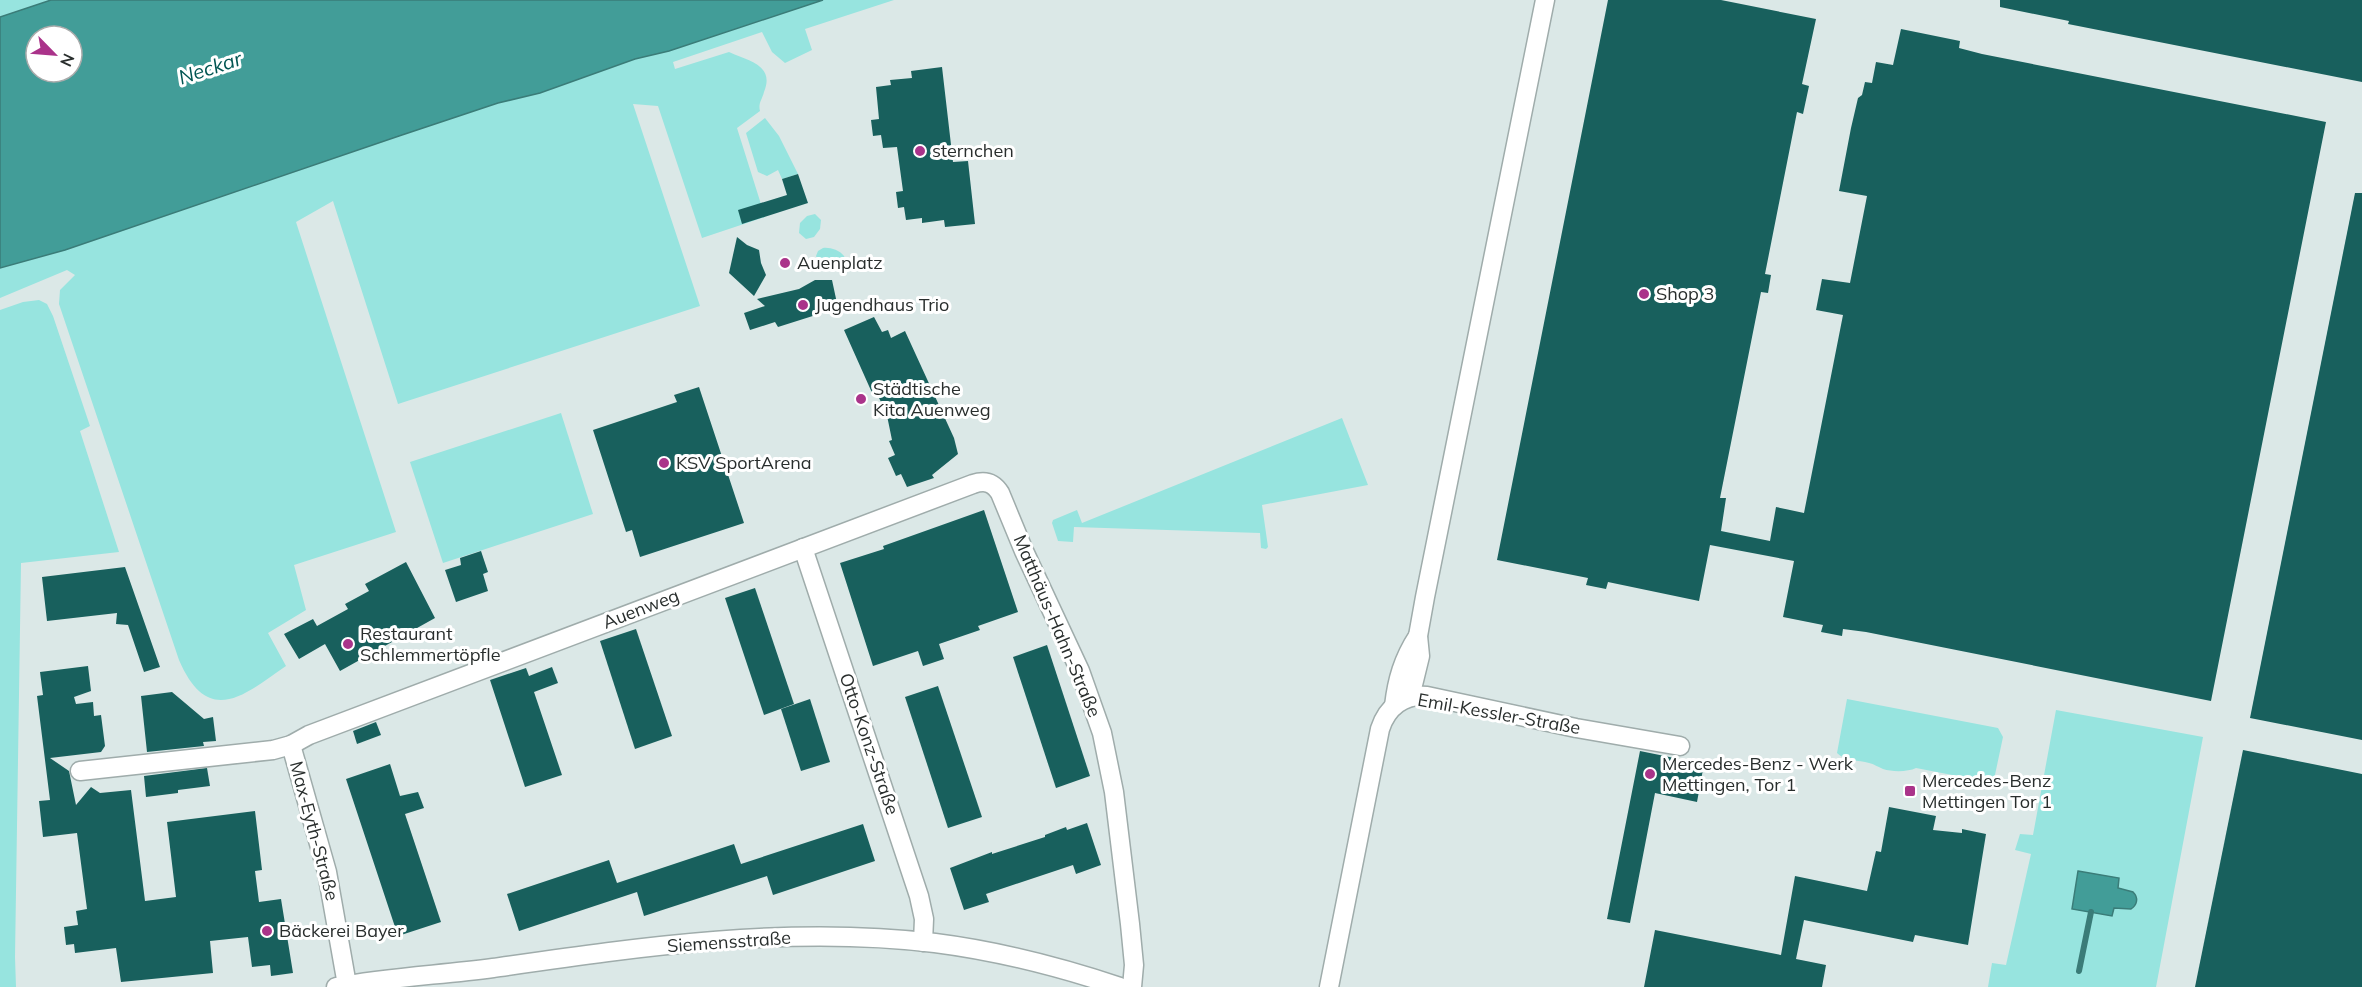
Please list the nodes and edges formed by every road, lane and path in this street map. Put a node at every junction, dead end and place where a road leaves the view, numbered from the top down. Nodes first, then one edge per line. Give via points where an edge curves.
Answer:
1 (1545, 0) edge
2 (993, 484) joint
3 (803, 548) junction
4 (1418, 636) junction
5 (1410, 697) junction
6 (1394, 706) junction
7 (291, 745) junction
8 (1680, 746) dead end
9 (80, 771) dead end
10 (923, 942) junction
11 (341, 986) edge
12 (1120, 987) edge
13 (1132, 987) edge
14 (1329, 987) edge

1 - 4 street
2 - 3 street, Auenweg via 973,484
2 - 13 street, Matthäus-Hahn-Straße via 1080,671 1102,733 1114,792 1130,924
3 - 7 street, Auenweg
3 - 10 street, Otto-Konz-Straße via 919,896
4 - 5 street via 1420,656
4 - 6 street via 1399,675
5 - 6 street, Emil-Kessler-Straße
5 - 8 street, Emil-Kessler-Straße via 1427,696
6 - 14 street, Emil-Kessler-Straße via 1380,729
7 - 9 street, Max-Eyth-Straße
7 - 11 street, Max-Eyth-Straße via 327,872
10 - 11 street, Siemensstraße via 808,936 730,939
10 - 12 street, Siemensstraße via 1021,959

